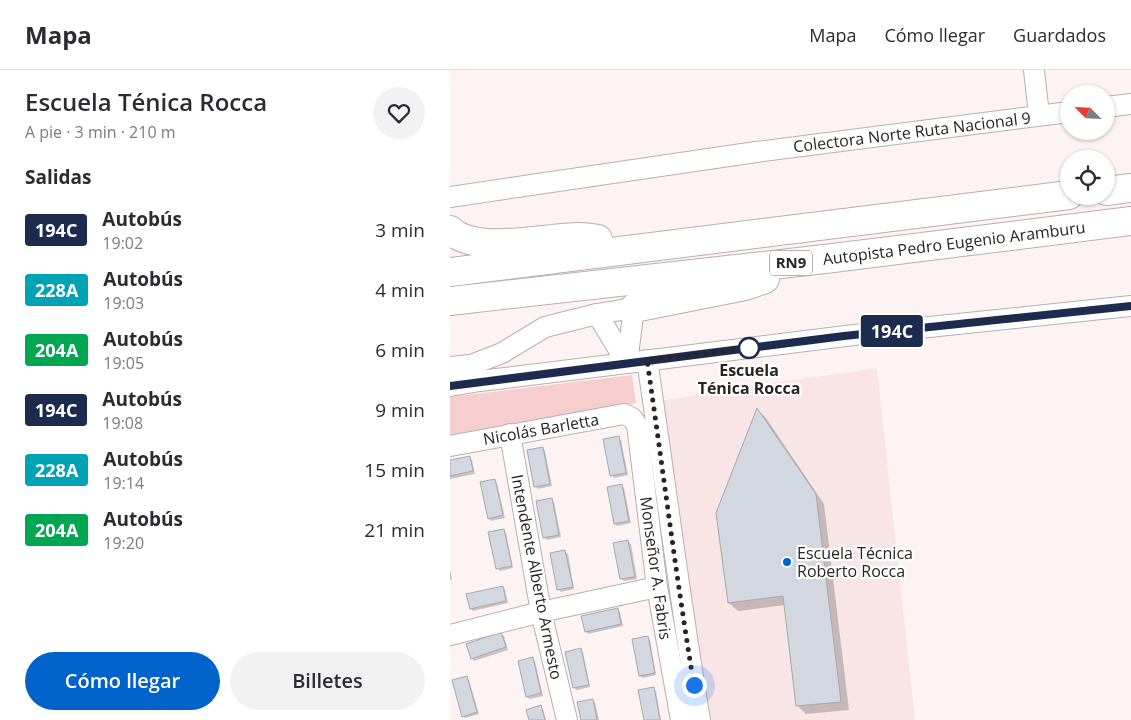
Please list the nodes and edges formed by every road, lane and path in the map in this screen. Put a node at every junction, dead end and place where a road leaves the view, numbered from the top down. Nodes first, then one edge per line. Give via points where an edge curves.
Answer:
1 (1034, 70) edge
2 (1131, 104) edge
3 (1115, 106) edge
4 (1060, 113) edge
5 (1039, 115) junction
6 (756, 152) junction
7 (450, 186) edge
8 (1131, 188) edge
9 (1115, 190) edge
10 (450, 196) edge
11 (1060, 196) edge
12 (1131, 221) edge
13 (456, 239) edge
14 (652, 246) junction
15 (825, 259) junction
16 (450, 272) edge
17 (450, 301) edge
18 (1131, 306) edge
19 (634, 308) junction
20 (597, 314) junction
21 (647, 360) junction
22 (627, 363) junction
23 (450, 367) edge
24 (450, 386) edge
25 (632, 418) joint
26 (510, 434) junction
27 (450, 446) edge
28 (657, 587) junction
29 (541, 612) junction
30 (450, 635) edge
31 (567, 720) edge
32 (681, 720) edge
33 (700, 720) edge

1 - 5 street
2 - 3 street
4 - 5 street, Colectora Norte Ruta Nacional 9
5 - 6 street, Colectora Norte Ruta Nacional 9
6 - 7 street, Colectora Norte Ruta Nacional 9 via 670,158
6 - 10 street, Colectora Norte Ruta Nacional 9
8 - 9 highway
11 - 14 highway, Autopista Pedro Eugenio Aramburu / RN9
12 - 15 highway, Autopista Pedro Eugenio Aramburu / RN9
13 - 14 highway via 524,243 580,237
14 - 16 highway, Autopista Pedro Eugenio Aramburu / RN9
15 - 17 highway, Autopista Pedro Eugenio Aramburu / RN9
15 - 19 highway via 745,286
18 - 21 street
19 - 20 street
19 - 22 street
20 - 22 street
20 - 23 street via 545,327 502,353 471,365
21 - 22 street
21 - 33 street
22 - 24 street
25 - 26 street, Nicolás Barletta via 624,414
25 - 28 street, Monseñor A. Fabris via 637,425
26 - 27 street, Nicolás Barletta
26 - 29 street, Intendente Alberto Armesto
28 - 29 street
28 - 32 street, Monseñor A. Fabris
29 - 30 street
29 - 31 street, Intendente Alberto Armesto

